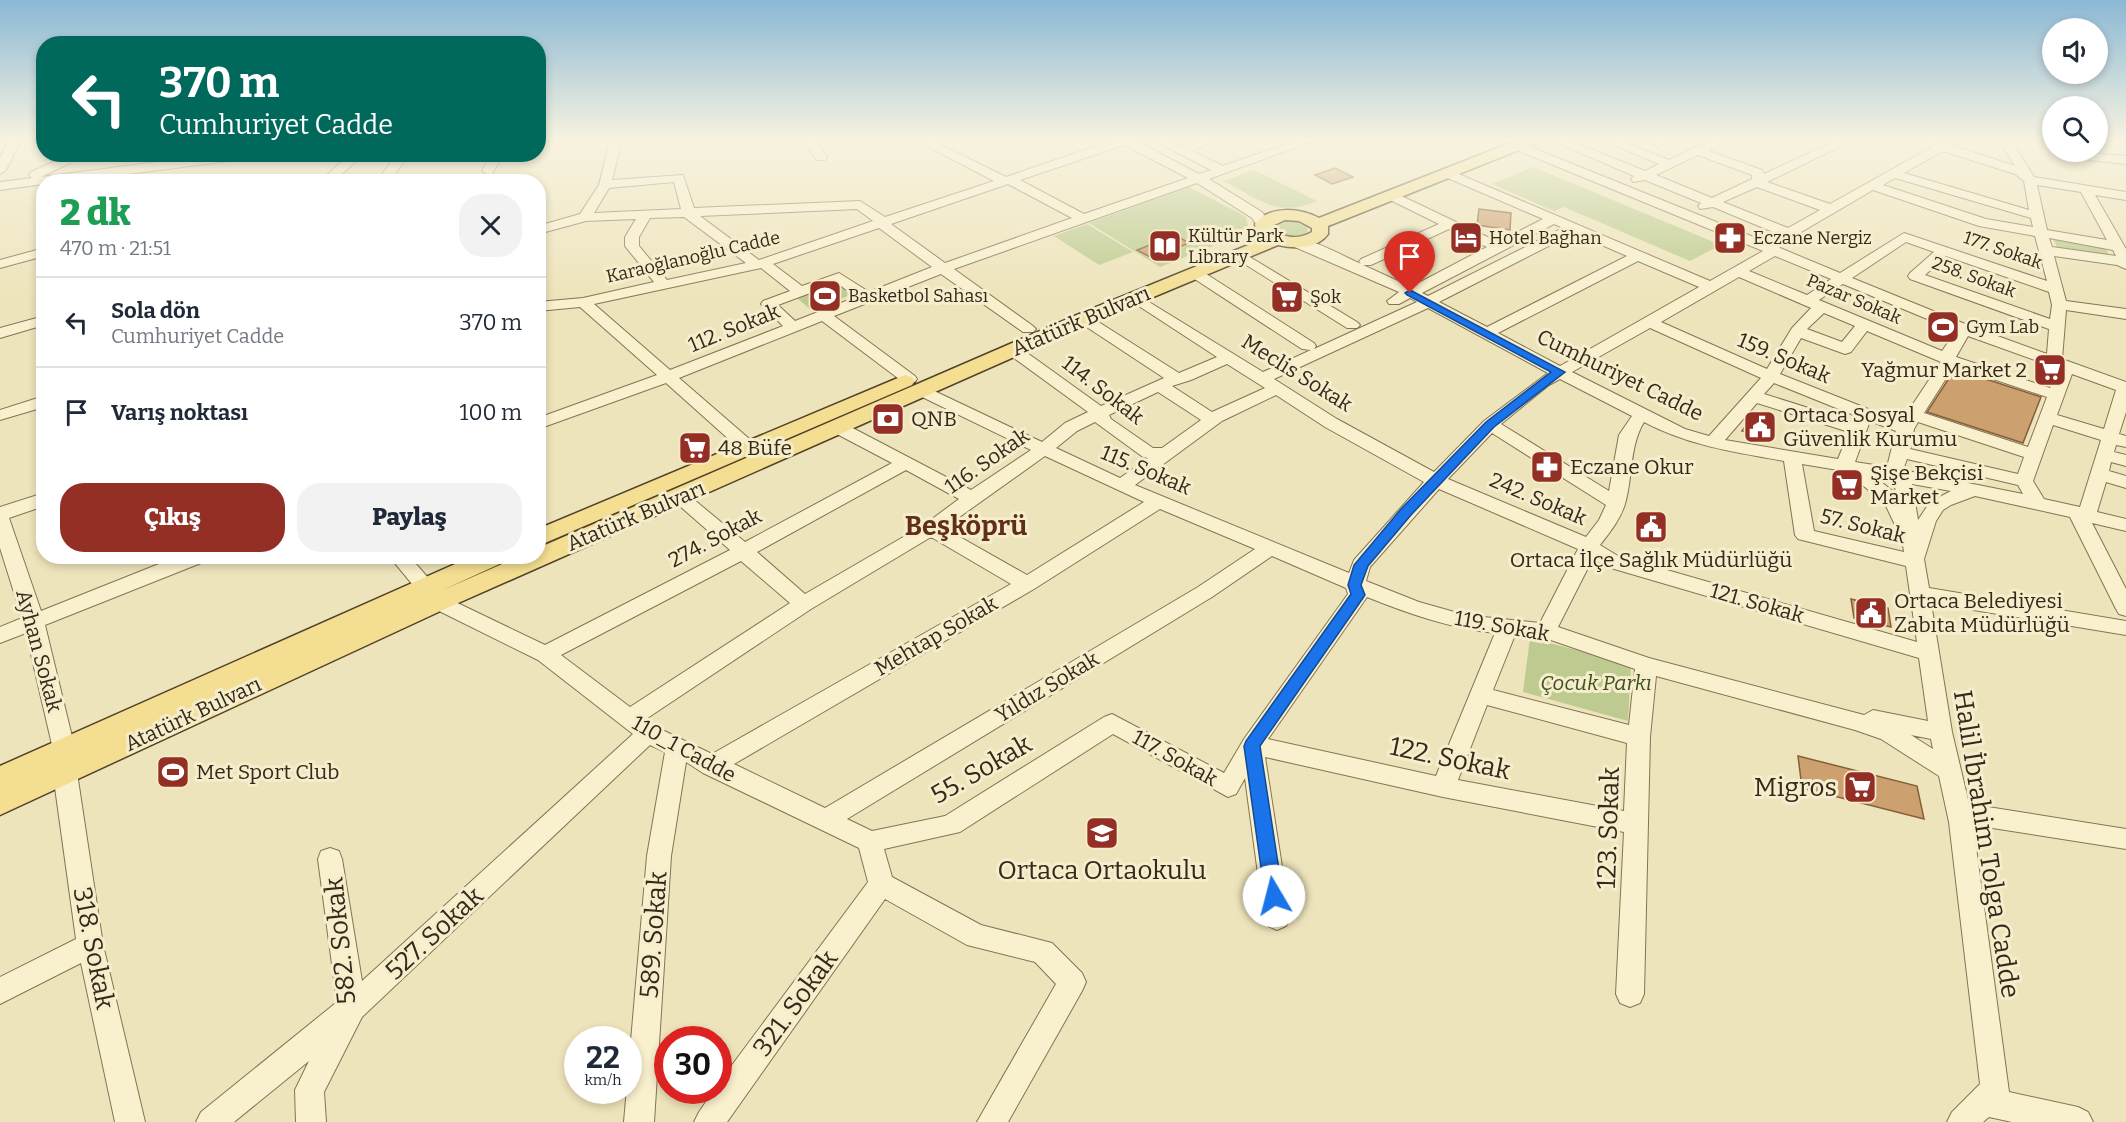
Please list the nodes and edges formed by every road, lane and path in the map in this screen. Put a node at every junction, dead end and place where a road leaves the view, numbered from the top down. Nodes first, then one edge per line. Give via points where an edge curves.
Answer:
1 (600, 192) edge
2 (683, 192) edge
3 (972, 192) edge
4 (1032, 192) edge
5 (1170, 192) edge
6 (1221, 192) edge
7 (1232, 192) edge
8 (1377, 192) edge
9 (1398, 192) edge
10 (1484, 192) edge
11 (1630, 192) edge
12 (1690, 192) edge
13 (1737, 192) edge
14 (1785, 192) edge
15 (1861, 192) edge
16 (1892, 192) edge
17 (1957, 192) edge
18 (2032, 192) edge
19 (2087, 192) edge
20 (2102, 192) edge
21 (1391, 195) junction
22 (2126, 196) edge
23 (1712, 203) junction
24 (1830, 209) junction
25 (646, 214) junction
26 (689, 214) junction
27 (1293, 215) junction
28 (1685, 215) junction
29 (2037, 216) junction
30 (585, 217) junction
31 (1083, 219) junction
32 (1548, 221) junction
33 (882, 223) junction
34 (1449, 224) junction
35 (1575, 227) junction
36 (1319, 229) junction
37 (546, 230) edge
38 (1275, 234) junction
39 (1788, 234) junction
40 (2041, 234) junction
41 (2116, 246) junction
42 (1497, 247) junction
43 (1944, 250) junction
44 (1774, 251) junction
45 (2047, 251) junction
46 (36, 254) edge
47 (1240, 255) junction
48 (1639, 255) junction
49 (1366, 262) junction
50 (2126, 263) edge
51 (0, 264) edge
52 (760, 264) junction
53 (943, 268) junction
54 (1739, 272) junction
55 (1195, 273) junction
56 (1839, 279) junction
57 (1391, 282) junction
58 (664, 285) junction
59 (1711, 287) junction
60 (2056, 289) junction
61 (801, 292) junction
62 (1410, 293) junction
63 (867, 298) junction
64 (1136, 298) junction
65 (1394, 301) junction
66 (1808, 301) junction
67 (583, 302) junction
68 (1428, 302) junction
69 (2059, 305) junction
70 (546, 306) edge
71 (2126, 314) edge
72 (823, 315) junction
73 (1084, 319) junction
74 (36, 322) edge
75 (1649, 322) junction
76 (1864, 325) junction
77 (1352, 326) junction
78 (793, 327) junction
79 (2057, 327) junction
80 (1028, 329) junction
81 (1965, 329) junction
82 (1797, 331) junction
83 (0, 333) edge
84 (1487, 333) junction
85 (1308, 346) junction
86 (1013, 350) junction
87 (1229, 357) junction
88 (1950, 360) junction
89 (2060, 365) junction
90 (1559, 372) junction
91 (1258, 374) junction
92 (1771, 376) junction
93 (667, 377) junction
94 (1168, 382) junction
95 (915, 385) junction
96 (2125, 387) edge
97 (1278, 388) junction
98 (2056, 395) junction
99 (1752, 396) junction
100 (36, 404) edge
101 (1100, 413) junction
102 (1641, 414) junction
103 (0, 415) edge
104 (2049, 418) junction
105 (1212, 420) junction
106 (546, 421) edge
107 (1862, 421) junction
108 (1909, 422) junction
109 (1490, 425) junction
110 (839, 428) junction
111 (2118, 439) edge
112 (1713, 443) junction
113 (748, 447) junction
114 (1044, 449) junction
115 (1901, 452) junction
116 (1168, 453) junction
117 (2035, 455) junction
118 (2105, 455) junction
119 (1792, 457) junction
120 (2126, 462) edge
121 (906, 463) junction
122 (1844, 466) junction
123 (2099, 474) junction
124 (1897, 475) junction
125 (2024, 481) junction
126 (1436, 482) junction
127 (2126, 482) edge
128 (1121, 486) junction
129 (1987, 494) junction
130 (680, 497) junction
131 (972, 498) junction
132 (36, 502) edge
133 (1158, 502) junction
134 (1616, 503) junction
135 (2038, 503) junction
136 (2082, 513) junction
137 (0, 514) edge
138 (0, 519) edge
139 (2126, 525) edge
140 (931, 529) junction
141 (546, 535) edge
142 (1589, 546) junction
143 (1269, 549) junction
144 (546, 550) edge
145 (742, 552) junction
146 (1916, 562) junction
147 (179, 564) edge
148 (405, 564) edge
149 (483, 564) edge
150 (510, 564) edge
151 (1027, 584) junction
152 (1354, 585) junction
153 (1920, 594) junction
154 (432, 595) junction
155 (804, 604) junction
156 (2126, 609) edge
157 (34, 622) junction
158 (1508, 626) junction
159 (2126, 628) edge
160 (1546, 631) junction
161 (0, 635) edge
162 (1929, 653) junction
163 (545, 654) junction
164 (1646, 664) junction
165 (1482, 695) junction
166 (1858, 722) junction
167 (1112, 723) joint
168 (638, 726) junction
169 (1941, 732) junction
170 (1640, 737) junction
171 (1252, 746) junction
172 (677, 749) junction
173 (64, 761) junction
174 (711, 765) junction
175 (1949, 770) junction
176 (0, 779) edge
177 (1443, 787) junction
178 (0, 803) edge
179 (1958, 812) junction
180 (824, 821) junction
181 (1637, 824) junction
182 (2126, 838) edge
183 (870, 842) junction
184 (330, 859) dead end
185 (881, 884) junction
186 (1277, 918) dead end
187 (90, 945) junction
188 (0, 991) edge
189 (1630, 994) dead end
190 (352, 1008) junction
191 (1984, 1101) junction
192 (130, 1122) edge
193 (211, 1122) edge
194 (311, 1122) edge
195 (639, 1122) edge
196 (709, 1122) edge
197 (992, 1122) edge
198 (1962, 1122) edge
199 (2078, 1122) edge

1 - 30 street
2 - 26 street
3 - 33 street, Karaoğlanoğlu Cadde
4 - 31 street
5 - 31 street, 112. Sokak
6 - 38 street, Cumhuriyet Cadde via 1257,215
7 - 27 street, Cumhuriyet Cadde
8 - 27 main road via 1327,211
9 - 21 main road
10 - 32 street
11 - 28 street
12 - 23 street
13 - 23 street
14 - 24 street
15 - 24 street
16 - 40 street via 1984,223
17 - 29 street
18 - 29 street
19 - 41 street
20 - 22 street
21 - 34 street
21 - 36 main road
23 - 28 street
23 - 39 street
24 - 39 street
25 - 26 street
25 - 30 street
25 - 58 street via 632,237 632,246
26 - 33 street via 860,205
26 - 52 street
27 - 36 main road
27 - 38 main road via 1271,218
28 - 44 street
29 - 40 street
30 - 37 street
31 - 53 street, 112. Sokak
32 - 35 street
32 - 42 street
33 - 52 street, Karaoğlanoğlu Cadde
33 - 53 street
34 - 42 street
34 - 49 street
35 - 48 street
35 - 68 street
36 - 38 main road via 1312,239
36 - 49 street, Cumhuriyet Cadde
38 - 47 main road, Atatürk Bulvarı
38 - 57 street, Cumhuriyet Cadde
38 - 80 main road, Atatürk Bulvarı via 1244,242
39 - 44 street via 1772,243
40 - 41 street
40 - 45 street
41 - 50 street
42 - 62 street
43 - 56 street, 177. Sokak via 1904,237
43 - 60 street, 177. Sokak
43 - 79 street, 258. Sokak via 1915,276
44 - 54 street
44 - 56 street
45 - 50 street
45 - 60 street
46 - 51 street
47 - 55 main road, Atatürk Bulvarı
47 - 77 street
48 - 59 street
48 - 84 street
49 - 57 street, Cumhuriyet Cadde via 1384,272
52 - 58 street, Karaoğlanoğlu Cadde
52 - 61 street
53 - 63 street, 112. Sokak
53 - 80 street
54 - 59 street
54 - 66 street, Pazar Sokak
55 - 64 main road, Atatürk Bulvarı
55 - 85 street
56 - 66 street
56 - 81 street
57 - 62 street, Cumhuriyet Cadde
57 - 65 street via 1398,292
58 - 67 street, Karaoğlanoğlu Cadde
59 - 75 street
60 - 69 street
61 - 63 street via 839,277
61 - 78 street via 768,304
62 - 65 street
62 - 68 street, Cumhuriyet Cadde
63 - 72 street, 112. Sokak
64 - 73 main road, Atatürk Bulvarı
64 - 87 street, Meclis Sokak
65 - 77 street via 1393,306
66 - 76 street, Pazar Sokak
66 - 82 street via 1821,307
67 - 70 street, Karaoğlanoğlu Cadde
67 - 93 street
68 - 84 street, Cumhuriyet Cadde
68 - 91 street
69 - 71 street
69 - 79 street
72 - 78 street, 112. Sokak
72 - 95 street, 115. Sokak
73 - 86 main road, Atatürk Bulvarı
73 - 94 street
74 - 83 street
75 - 90 street
75 - 92 street, 159. Sokak
76 - 82 street via 1845,349
76 - 88 street, Pazar Sokak
77 - 85 street
78 - 93 street, 112. Sokak
79 - 89 street
80 - 95 main road, Atatürk Bulvarı
81 - 88 street via 1947,356
81 - 89 street
82 - 92 street
84 - 90 street, Cumhuriyet Cadde
85 - 91 street
86 - 95 main road, Atatürk Bulvarı
86 - 101 street, 114. Sokak
87 - 91 street, Meclis Sokak
87 - 94 street, 116. Sokak
88 - 98 street, Pazar Sokak
88 - 108 street
89 - 96 street
89 - 98 street
90 - 102 street, Cumhuriyet Cadde
90 - 109 street
91 - 97 street, Meclis Sokak
92 - 99 street
92 - 107 street, 159. Sokak
93 - 106 street, 112. Sokak
93 - 113 street
94 - 101 street, 116. Sokak
94 - 105 street
95 - 110 main road, Atatürk Bulvarı
95 - 113 main road, Atatürk Bulvarı
95 - 114 street, 115. Sokak
96 - 111 street
97 - 105 street
97 - 126 street, Meclis Sokak
98 - 104 street
99 - 107 street
99 - 112 street
100 - 103 street
101 - 114 street, 116. Sokak via 1071,427
101 - 116 street, 114. Sokak via 1103,422 1149,453
102 - 112 street, Cumhuriyet Cadde via 1679,433
102 - 134 street via 1628,435
104 - 111 street
104 - 117 street
105 - 116 street
107 - 108 street, 159. Sokak
107 - 122 street
108 - 115 street
108 - 117 street, 159. Sokak
109 - 126 street
109 - 134 street
110 - 121 street
110 - 130 main road, Atatürk Bulvarı
111 - 118 street
112 - 119 street, Cumhuriyet Cadde
113 - 141 main road, Atatürk Bulvarı
114 - 128 street, 115. Sokak
114 - 131 street, 116. Sokak
115 - 124 street
115 - 125 street
116 - 128 street
117 - 125 street
118 - 120 street
118 - 123 street
119 - 122 street, Cumhuriyet Cadde
119 - 146 street, 57. Sokak via 1805,535
121 - 131 street
121 - 145 street, 274. Sokak
122 - 124 street, Cumhuriyet Cadde
122 - 146 street via 1885,492 1898,509
123 - 127 street
123 - 136 street
124 - 129 street, Cumhuriyet Cadde
124 - 146 street
125 - 135 street
126 - 142 street, 242. Sokak
126 - 152 street via 1361,565
128 - 133 street, 115. Sokak
129 - 135 street, Cumhuriyet Cadde
129 - 146 street via 1967,493 1944,500 1928,515
130 - 144 main road, Atatürk Bulvarı
130 - 145 street
131 - 140 street, 116. Sokak
132 - 137 street
133 - 143 street, 115. Sokak
133 - 151 street, Mehtap Sokak
134 - 142 street via 1608,522
135 - 136 street, Cumhuriyet Cadde
136 - 139 street, Cumhuriyet Cadde
136 - 156 street
138 - 157 street, Ayhan Sokak
140 - 151 street
140 - 155 street, 116. Sokak
142 - 160 street
142 - 162 street, 121. Sokak via 1611,561
143 - 152 street, 115. Sokak
143 - 180 street, Yıldız Sokak via 1205,592
145 - 155 street
145 - 163 street, 274. Sokak
146 - 153 street, Halil İbrahim Tolga Cadde
147 - 157 street
148 - 154 street
149 - 154 main road, Atatürk Bulvarı
150 - 154 main road, Atatürk Bulvarı
151 - 174 street, Mehtap Sokak
152 - 158 street, 119. Sokak via 1413,608 1465,622
152 - 171 street via 1358,595
153 - 159 street
153 - 162 street, Halil İbrahim Tolga Cadde
154 - 163 street, 110_1 Cadde
154 - 173 main road, Atatürk Bulvarı
155 - 168 street, 116. Sokak
157 - 161 street
157 - 173 street, Ayhan Sokak
158 - 160 street, 119. Sokak
158 - 165 street
160 - 164 street, 119. Sokak
162 - 169 street, Halil İbrahim Tolga Cadde
163 - 168 street, 110_1 Cadde
164 - 166 street, 119. Sokak
164 - 170 street, 123. Sokak
165 - 170 street
165 - 177 street
166 - 169 street via 1877,718
166 - 175 street via 1889,733
167 - 171 street, 117. Sokak via 1228,787
167 - 183 street, 55. Sokak via 951,825
168 - 172 street, 110_1 Cadde
168 - 190 street, 527. Sokak
169 - 175 street, Halil İbrahim Tolga Cadde
170 - 181 street, 123. Sokak
171 - 177 street, 122. Sokak
171 - 186 street
172 - 174 street, 110_1 Cadde
172 - 195 street, 589. Sokak via 659,856
173 - 176 main road, Atatürk Bulvarı
173 - 178 main road, Atatürk Bulvarı
173 - 187 street, 318. Sokak
174 - 180 street, 110_1 Cadde
175 - 179 street, Halil İbrahim Tolga Cadde
177 - 181 street, 122. Sokak
179 - 182 street
179 - 191 street, Halil İbrahim Tolga Cadde via 1995,1090
180 - 183 street, 110_1 Cadde
181 - 189 street, 123. Sokak
183 - 185 street
184 - 190 street, 582. Sokak
185 - 196 street, 321. Sokak
185 - 197 street via 976,936 1043,952 1072,982
187 - 188 street
187 - 192 street, 318. Sokak
190 - 193 street, 527. Sokak
190 - 194 street, 582. Sokak via 309,1090
191 - 198 street, Halil İbrahim Tolga Cadde
191 - 199 street

